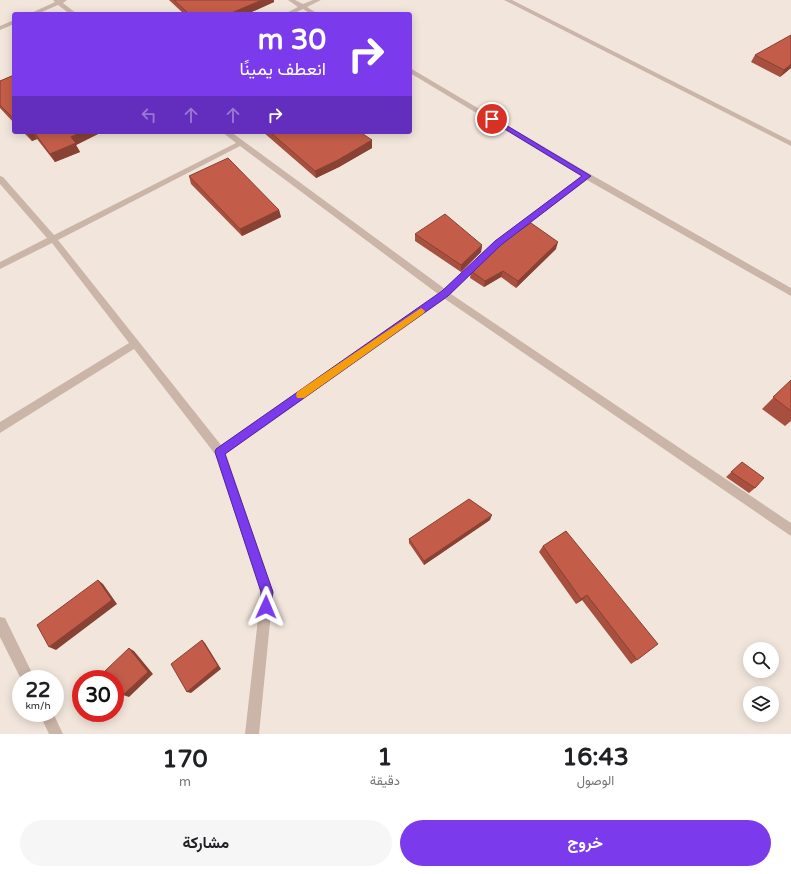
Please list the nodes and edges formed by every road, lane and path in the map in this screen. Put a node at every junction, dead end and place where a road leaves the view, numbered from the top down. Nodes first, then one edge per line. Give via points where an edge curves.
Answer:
1 (291, 0) edge
2 (318, 0) edge
3 (507, 0) edge
4 (59, 1) edge
5 (303, 7) junction
6 (36, 12) edge
7 (72, 12) edge
8 (292, 12) edge
9 (312, 12) edge
10 (12, 23) edge
11 (0, 28) edge
12 (412, 71) edge
13 (229, 134) edge
14 (241, 143) junction
15 (791, 144) edge
16 (587, 176) junction
17 (0, 179) edge
18 (53, 239) junction
19 (0, 266) edge
20 (791, 292) edge
21 (445, 294) junction
22 (136, 344) junction
23 (0, 428) edge
24 (220, 452) junction
25 (791, 530) edge
26 (0, 624) edge
27 (23, 670) edge
28 (50, 722) edge
29 (56, 734) edge
30 (252, 734) edge

1 - 5 street
2 - 5 street
3 - 15 street
4 - 6 street
4 - 7 street
5 - 8 street
5 - 9 street
10 - 11 street
12 - 16 street
13 - 14 street
14 - 18 street
14 - 21 street
16 - 20 street
16 - 21 street via 498,243
17 - 18 street
18 - 19 street
18 - 22 street
21 - 24 street
21 - 25 street
22 - 23 street
22 - 24 street
24 - 30 street via 267,592
26 - 27 street
28 - 29 street

